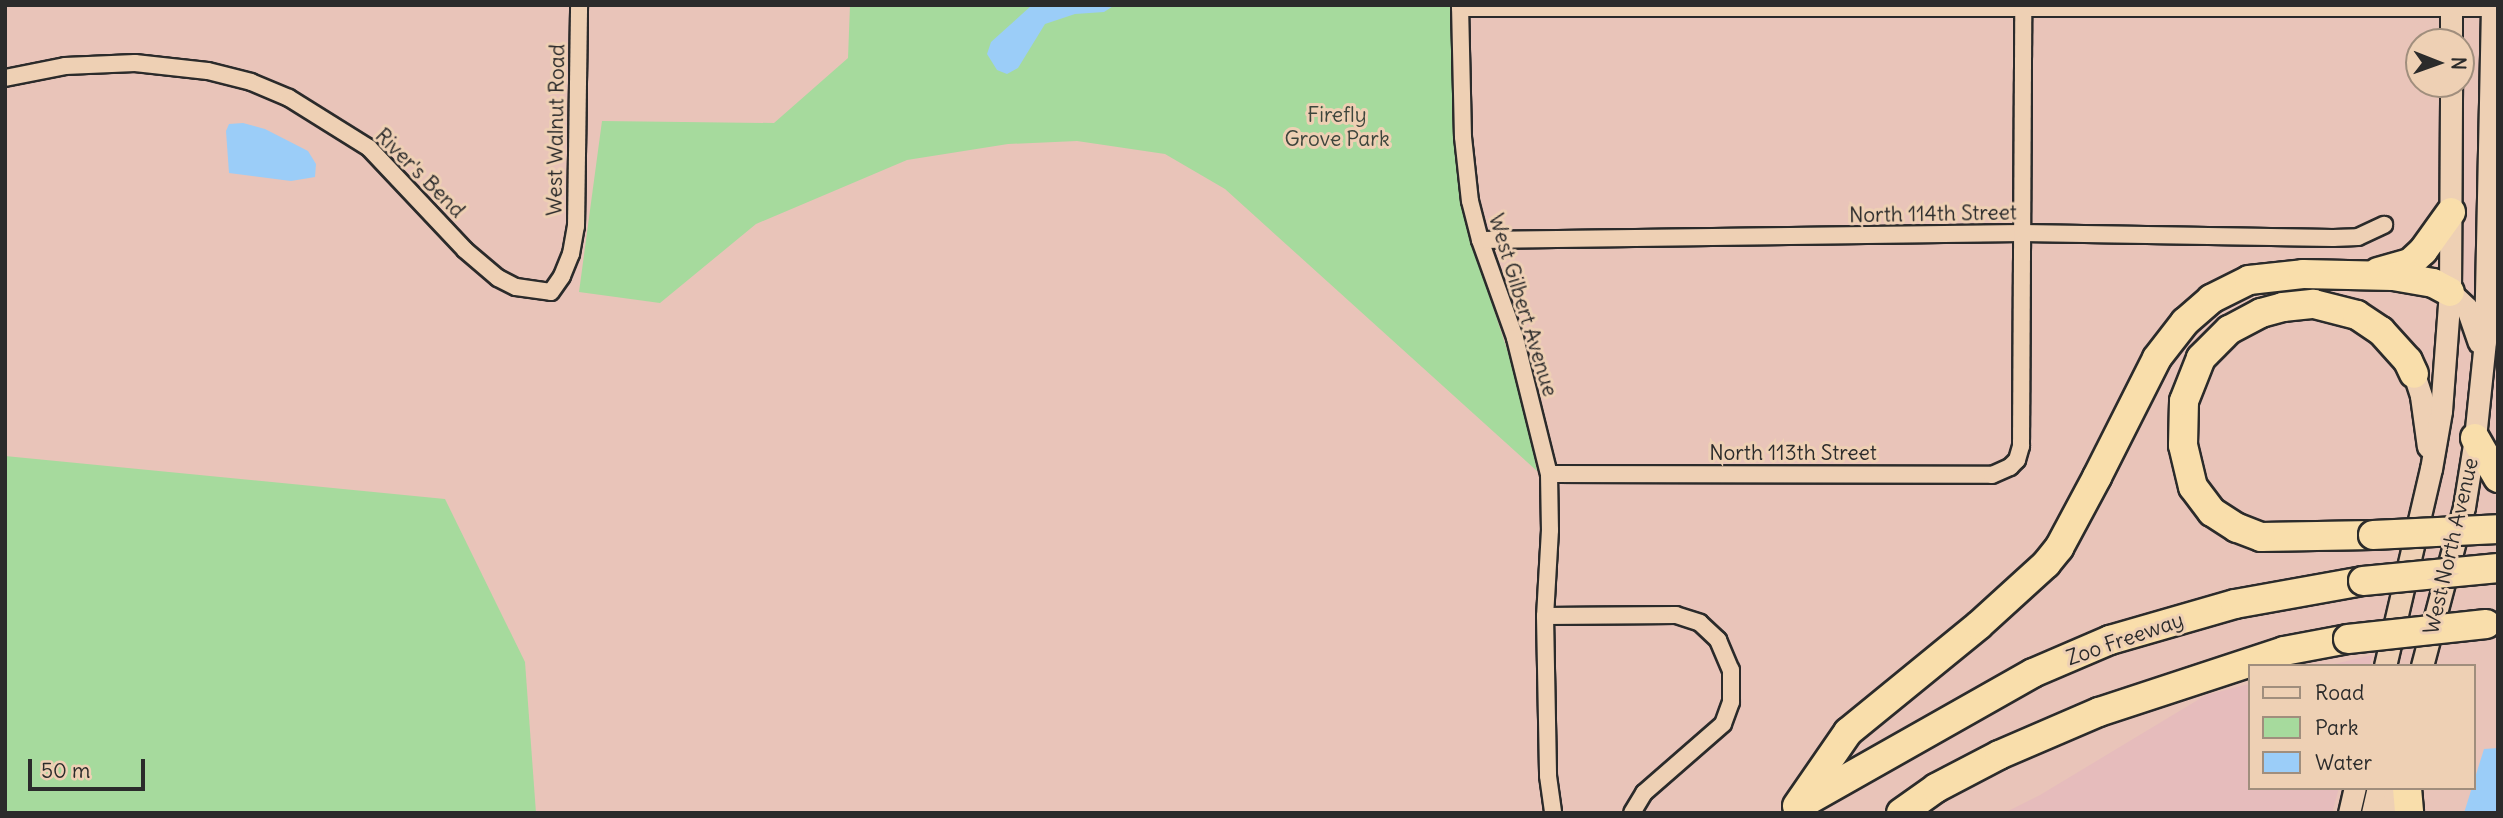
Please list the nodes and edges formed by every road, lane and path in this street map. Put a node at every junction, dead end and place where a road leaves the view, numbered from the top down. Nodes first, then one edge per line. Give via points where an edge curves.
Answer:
1 (579, 5) edge
2 (1460, 7) edge
3 (2023, 7) edge
4 (2451, 7) edge
5 (2494, 7) edge
6 (2451, 28) edge
7 (5, 78) edge
8 (2451, 98) edge
9 (2451, 212) junction
10 (2384, 225) dead end
11 (2022, 233) junction
12 (1480, 240) junction
13 (2492, 241) edge
14 (2373, 273) junction
15 (551, 292) joint
16 (2450, 292) junction
17 (2483, 354) junction
18 (2414, 374) joint
19 (2475, 438) junction
20 (2431, 469) junction
21 (1549, 474) junction
22 (2498, 478) edge
23 (2498, 529) edge
24 (2498, 568) edge
25 (1545, 616) junction
26 (2492, 624) edge
27 (2385, 664) edge
28 (2423, 664) edge
29 (2355, 790) edge
30 (2378, 790) edge
31 (2397, 790) edge
32 (2407, 790) edge
33 (1793, 809) edge
34 (1553, 813) edge
35 (1632, 813) edge
36 (1901, 813) edge
37 (2349, 813) edge
38 (2372, 813) edge
39 (2391, 813) edge
40 (2409, 813) edge

1 - 15 street, West Walnut Road via 576,226 571,254
2 - 3 street
2 - 12 street, West Gilbert Avenue via 1463,137 1470,201
3 - 4 street
3 - 11 street
4 - 5 street
4 - 6 main road
5 - 13 main road, West North Avenue
7 - 15 street, River's Bend via 65,66 135,63 208,71 251,82 289,98 369,148 498,278 516,288
8 - 9 main road, West North Avenue
9 - 14 highway via 2410,263
9 - 16 main road, West North Avenue
10 - 11 street, North 114th Street via 2358,237 2333,238
11 - 12 street, North 114th Street
11 - 21 street, North 113th Street via 2021,446 2010,467 1992,475
12 - 21 street, West Gilbert Avenue via 1515,338
13 - 17 main road, West North Avenue
14 - 16 highway via 2433,283
14 - 33 highway via 2249,280 2211,299 2185,322 2151,368 2059,548 2021,589 1849,732
16 - 17 main road via 2467,308
16 - 20 main road, West North Avenue via 2441,411
17 - 19 main road, West North Avenue
18 - 20 main road
18 - 23 highway, bridge via 2381,331 2357,315 2314,304 2261,313 2229,330 2201,358 2184,401 2183,444 2193,487 2212,512 2261,537
19 - 22 highway
19 - 28 main road, West North Avenue via 2464,507
20 - 27 main road, West North Avenue
21 - 25 street, West Gilbert Avenue
24 - 33 highway, Zoo Freeway, bridge via 2363,580 2235,604 2110,639 2033,673
25 - 34 street, West Gilbert Avenue
25 - 35 street via 1676,615 1700,623 1718,639 1731,670 1731,702 1724,724 1644,793
26 - 36 highway, bridge via 2348,639 2284,651 2099,712 1999,755 1936,788
29 - 37 main road
30 - 38 main road
31 - 39 main road
32 - 40 highway

